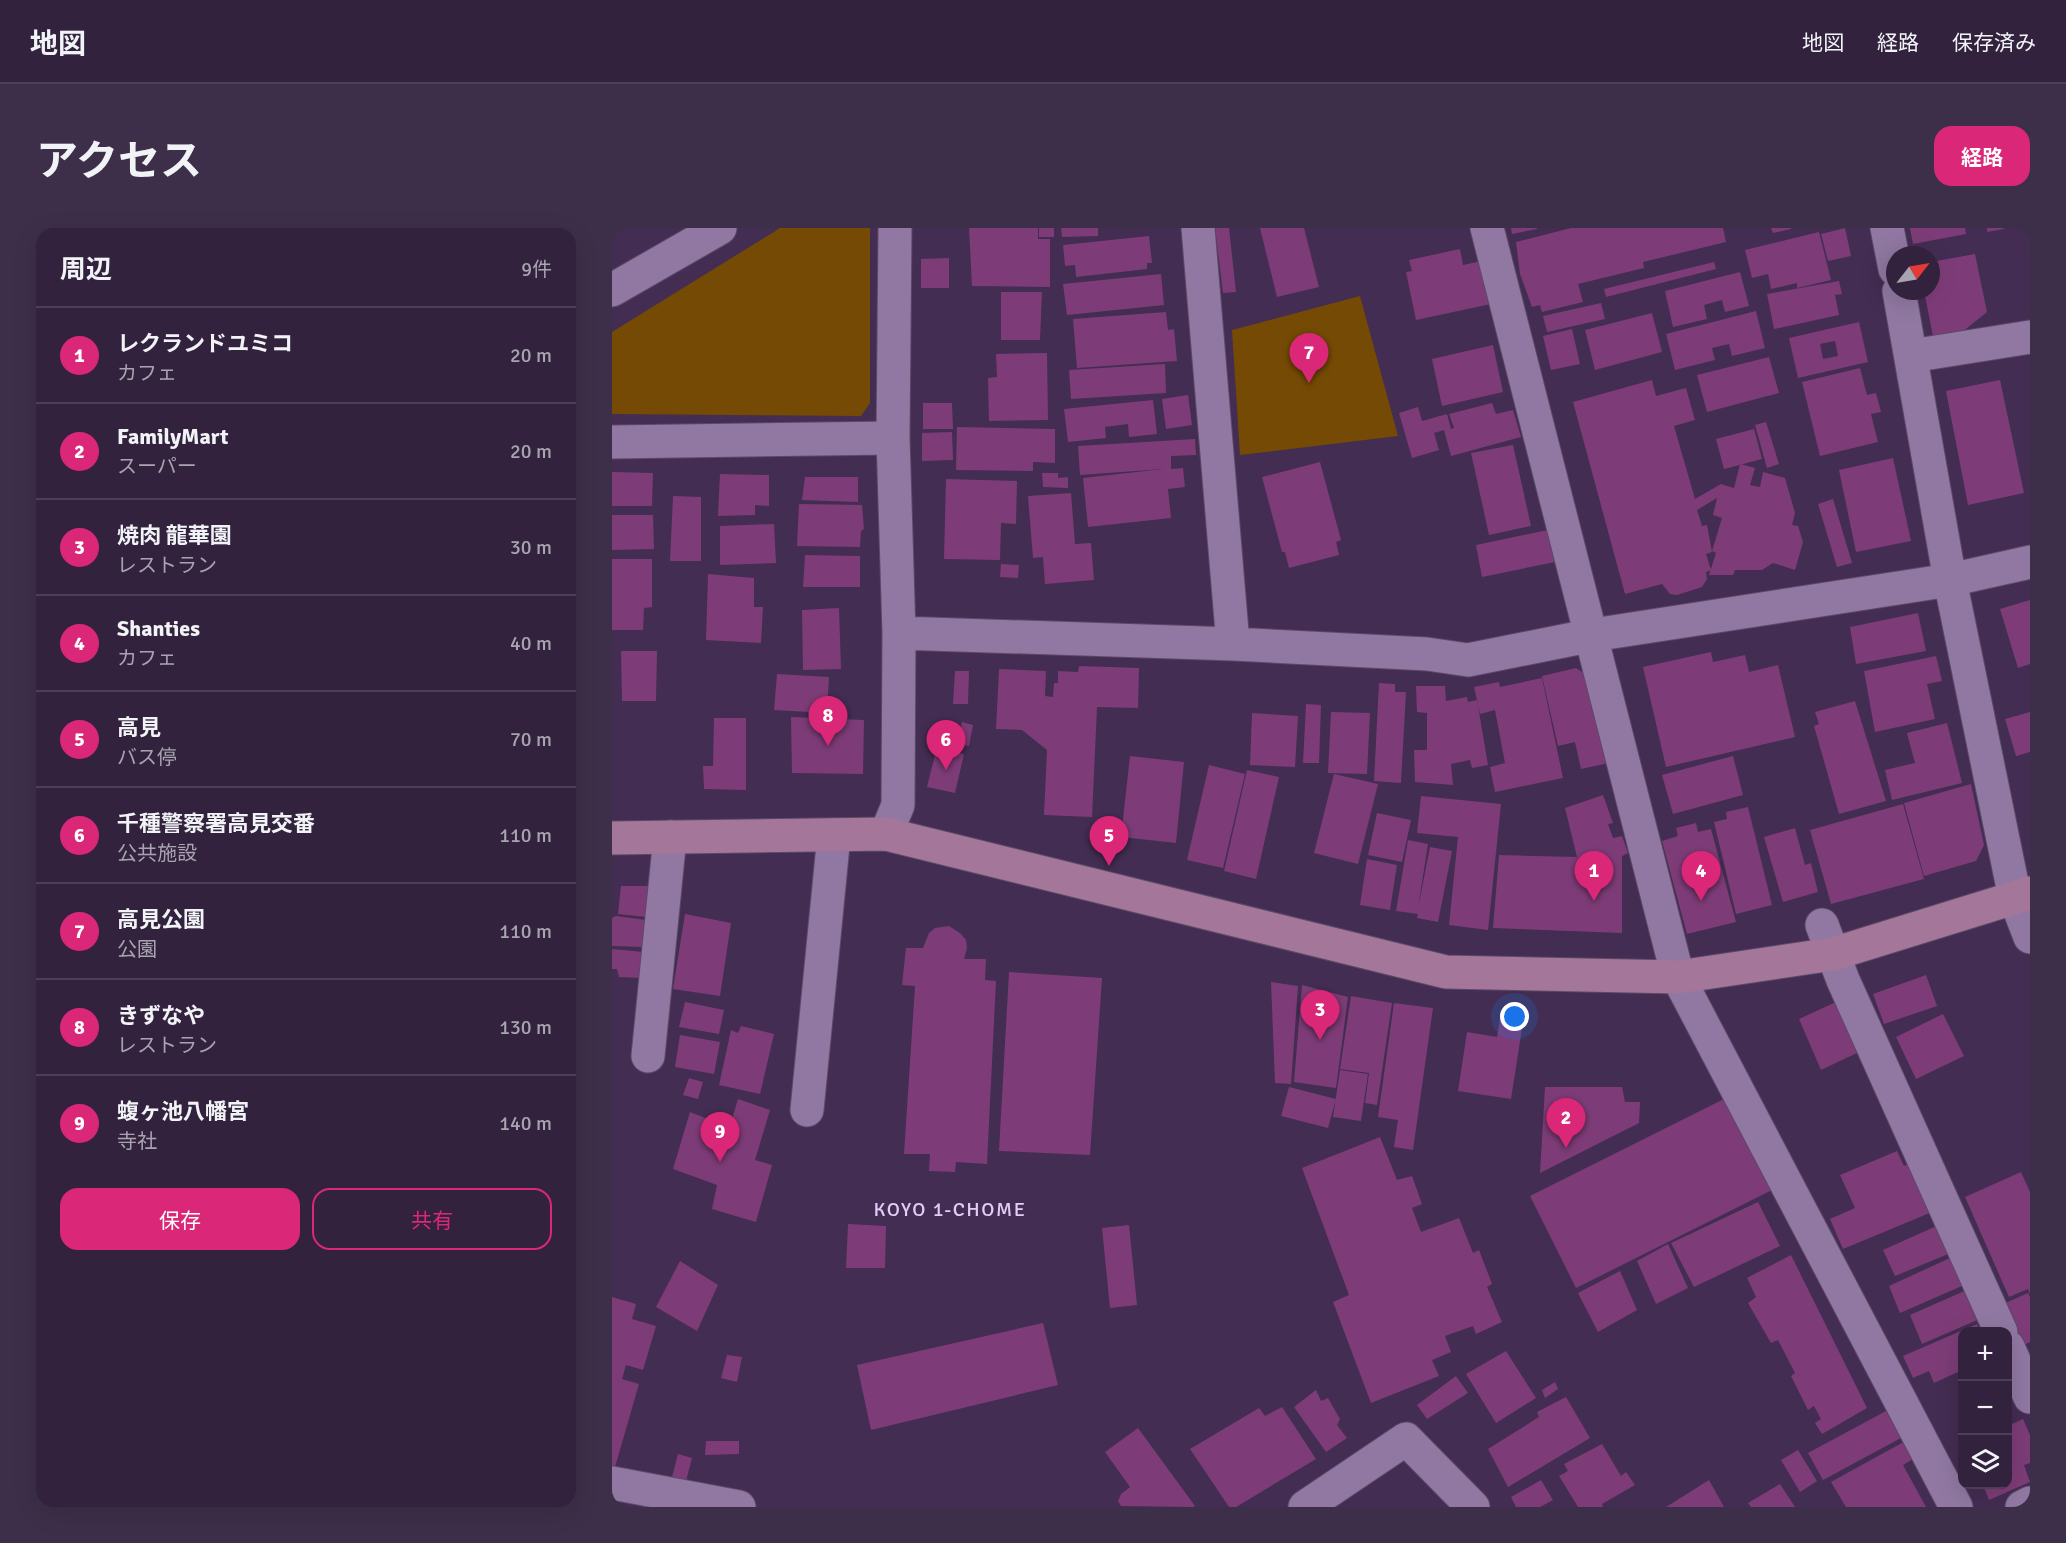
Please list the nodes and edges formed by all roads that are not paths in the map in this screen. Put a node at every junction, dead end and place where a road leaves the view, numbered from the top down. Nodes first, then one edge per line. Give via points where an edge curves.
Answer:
1 (720, 228) edge
2 (895, 228) edge
3 (1198, 228) edge
4 (1487, 228) edge
5 (1887, 228) edge
6 (1891, 246) edge
7 (612, 291) edge
8 (1901, 300) edge
9 (2030, 337) edge
10 (1911, 356) junction
11 (893, 438) junction
12 (612, 442) edge
13 (2030, 562) edge
14 (1950, 580) junction
15 (899, 633) junction
16 (1593, 635) junction
17 (1233, 644) junction
18 (886, 834) junction
19 (834, 835) junction
20 (670, 837) junction
21 (612, 838) edge
22 (2022, 895) edge
23 (2030, 937) edge
24 (1827, 939) junction
25 (1678, 977) junction
26 (648, 1056) dead end
27 (807, 1110) dead end
28 (1999, 1327) edge
29 (2012, 1358) edge
30 (2030, 1397) edge
31 (612, 1484) edge
32 (2030, 1503) edge
33 (740, 1507) edge
34 (1305, 1507) edge
35 (1473, 1507) edge
36 (1956, 1507) edge
37 (2022, 1507) edge

1 - 7 street
2 - 11 street
3 - 17 street
4 - 16 street
5 - 6 street
8 - 10 street
9 - 10 street
10 - 14 street
11 - 12 street
11 - 15 street
13 - 14 street
14 - 16 street
14 - 22 street
15 - 17 street
15 - 18 street via 898,805
16 - 17 street via 1468,660 1427,654
16 - 25 street
18 - 19 street
18 - 25 street via 1446,972
19 - 20 street
19 - 27 street
20 - 21 street
20 - 26 street
22 - 23 street
22 - 24 street
24 - 25 street
24 - 28 street
25 - 36 street
29 - 30 street
31 - 33 street
32 - 37 street
34 - 35 street via 1406,1439

